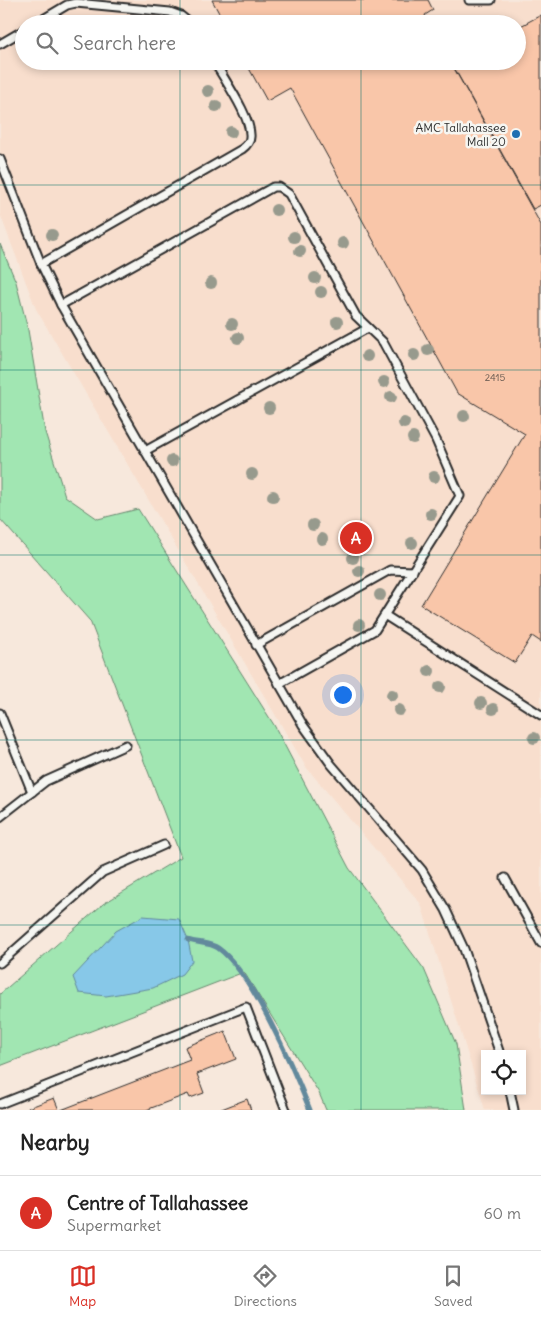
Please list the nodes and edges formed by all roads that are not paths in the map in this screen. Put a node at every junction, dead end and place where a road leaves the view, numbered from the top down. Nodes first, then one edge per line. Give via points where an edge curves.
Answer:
1 (469, 0) edge
2 (491, 0) edge
3 (50, 15) edge
4 (179, 15) edge
5 (15, 35) edge
6 (0, 44) edge
7 (219, 70) edge
8 (0, 159) edge
9 (41, 264) junction
10 (61, 305) junction
11 (368, 328) junction
12 (145, 451) junction
13 (413, 571) junction
14 (386, 616) junction
15 (256, 644) junction
16 (279, 684) junction
17 (0, 713) edge
18 (541, 715) edge
19 (126, 745) dead end
20 (32, 792) junction
21 (0, 817) edge
22 (164, 844) dead end
23 (505, 878) dead end
24 (541, 943) edge
25 (0, 964) edge
26 (499, 1050) edge
27 (511, 1095) edge
28 (0, 1104) edge
29 (286, 1110) edge
30 (514, 1110) edge

1 - 2 lane
3 - 4 lane via 76,3
5 - 6 lane
7 - 9 lane via 246,119 251,136 249,143
8 - 9 lane
9 - 10 lane
10 - 11 lane via 279,187 288,194 356,316
10 - 12 lane
11 - 12 lane
11 - 13 lane via 383,342 419,407 460,496
12 - 15 lane
13 - 14 lane
13 - 15 lane via 390,570
14 - 16 lane via 375,630
14 - 18 lane
15 - 16 lane
16 - 26 lane via 331,764 422,870 446,910 471,967
17 - 20 lane
19 - 20 lane via 46,781
20 - 21 lane
22 - 25 lane via 103,872
23 - 24 lane
27 - 30 lane
28 - 29 lane via 246,1007

